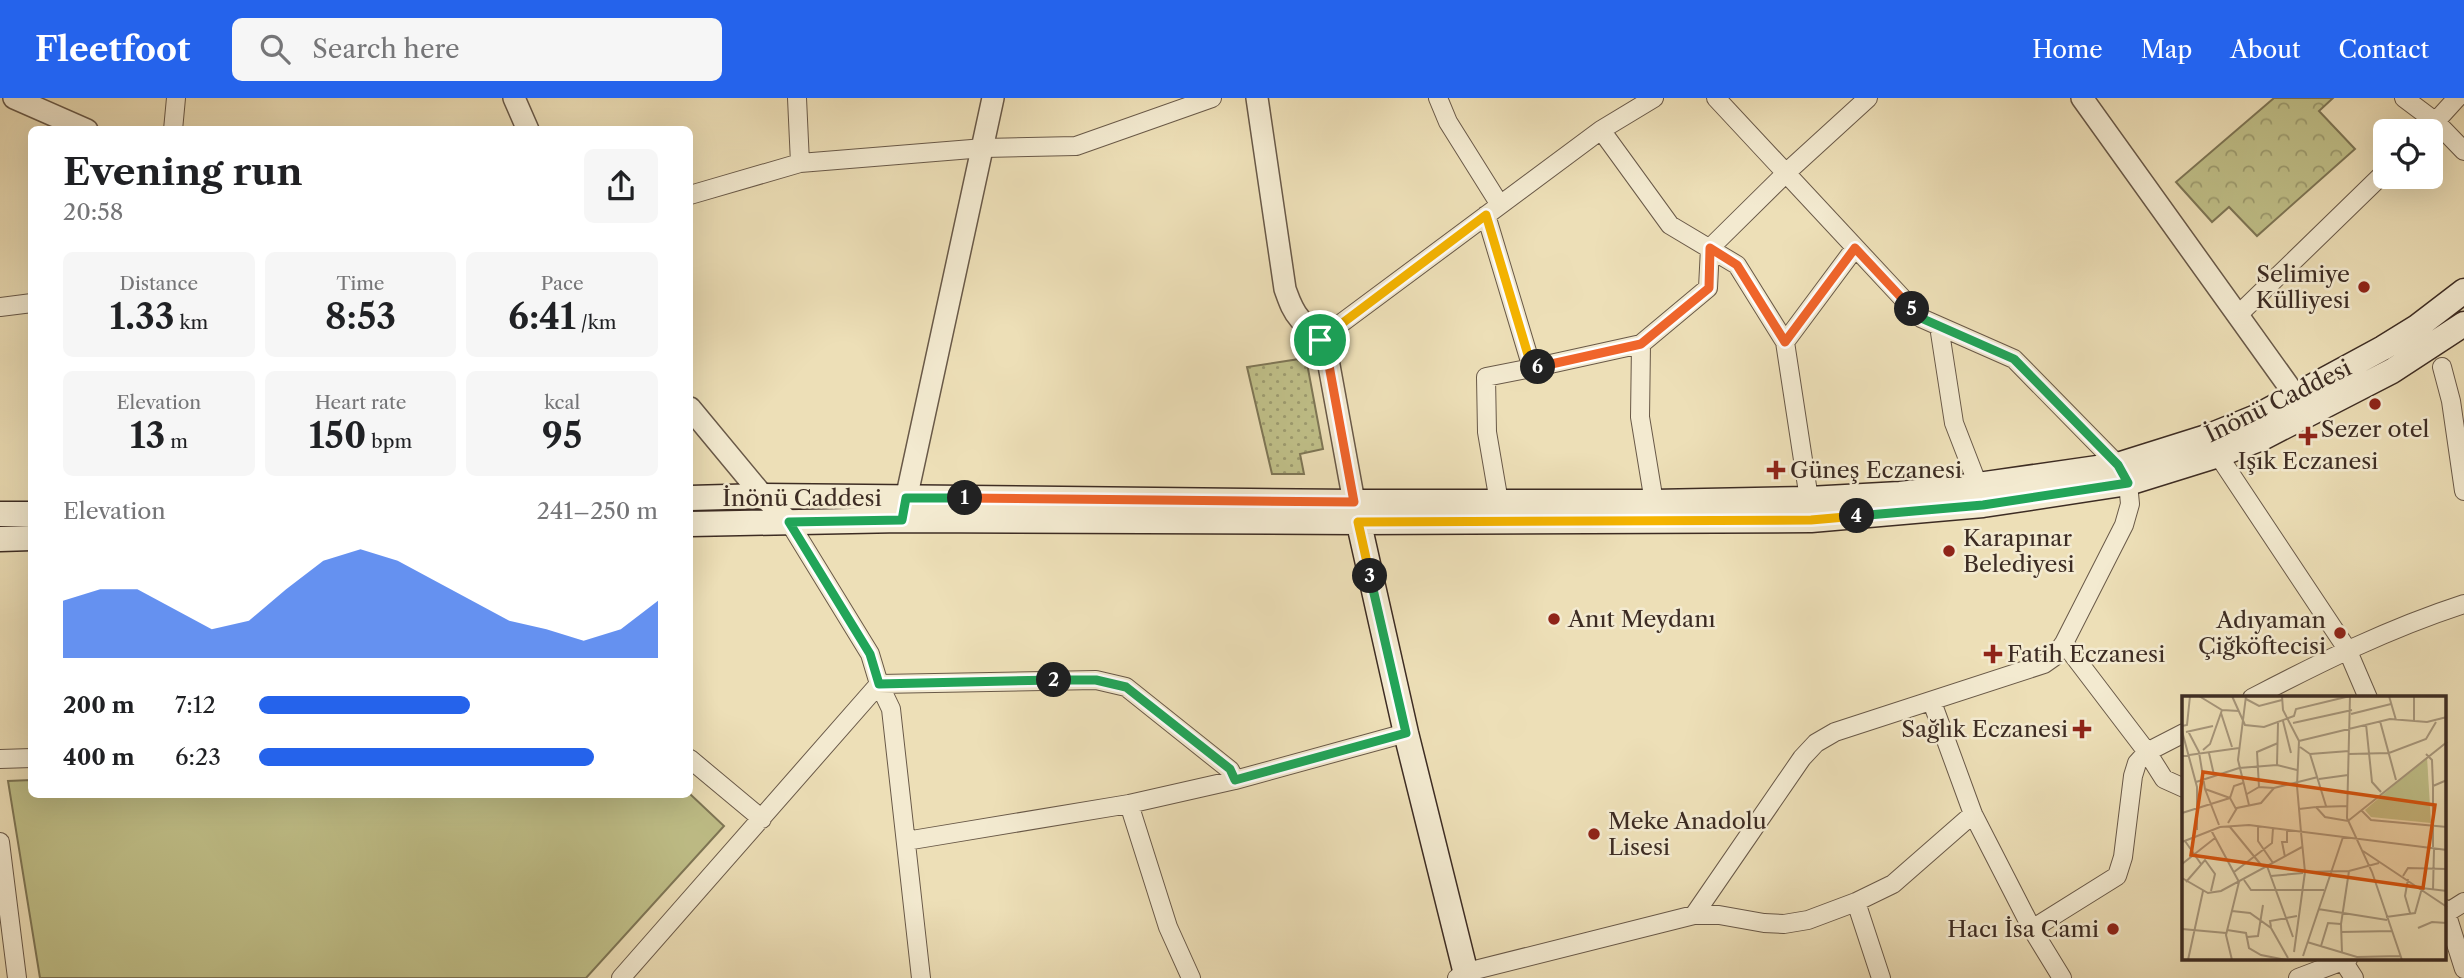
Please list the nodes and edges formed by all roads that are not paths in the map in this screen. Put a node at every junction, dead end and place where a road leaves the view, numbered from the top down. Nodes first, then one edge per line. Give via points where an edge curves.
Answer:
1 (14, 98) edge
2 (176, 98) edge
3 (513, 98) edge
4 (797, 98) edge
5 (993, 98) edge
6 (1212, 98) edge
7 (1257, 98) edge
8 (1438, 98) edge
9 (1654, 98) edge
10 (1716, 98) edge
11 (1868, 98) edge
12 (2082, 98) edge
13 (2404, 98) edge
14 (2457, 98) edge
15 (2424, 119) edge
16 (2438, 119) edge
17 (78, 126) edge
18 (173, 126) edge
19 (526, 126) edge
20 (1601, 130) junction
21 (2443, 136) edge
22 (984, 148) junction
23 (2464, 151) edge
24 (800, 163) junction
25 (1787, 172) junction
26 (2373, 184) edge
27 (693, 194) edge
28 (1493, 210) junction
29 (1710, 248) junction
30 (1855, 248) junction
31 (2464, 290) edge
32 (28, 304) edge
33 (0, 307) edge
34 (2239, 314) junction
35 (2464, 324) edge
36 (1938, 326) junction
37 (1320, 340) junction
38 (1785, 342) junction
39 (1641, 344) junction
40 (1532, 368) junction
41 (2442, 368) dead end
42 (2295, 395) junction
43 (693, 412) edge
44 (2218, 455) junction
45 (2123, 474) junction
46 (1978, 485) junction
47 (2464, 491) edge
48 (763, 496) junction
49 (693, 498) edge
50 (1809, 499) junction
51 (1499, 502) junction
52 (1654, 502) junction
53 (904, 509) junction
54 (1356, 512) junction
55 (0, 514) edge
56 (28, 514) edge
57 (789, 522) junction
58 (693, 524) edge
59 (28, 538) edge
60 (0, 539) edge
61 (2464, 604) edge
62 (2064, 643) junction
63 (2347, 649) junction
64 (879, 684) junction
65 (2256, 696) edge
66 (2367, 696) edge
67 (1932, 702) junction
68 (1406, 733) junction
69 (2182, 734) edge
70 (2147, 752) junction
71 (28, 758) edge
72 (0, 759) edge
73 (693, 762) edge
74 (1235, 780) junction
75 (2182, 787) edge
76 (1129, 804) junction
77 (1973, 814) junction
78 (762, 819) junction
79 (906, 841) junction
80 (0, 842) edge
81 (1856, 902) junction
82 (2464, 902) edge
83 (2446, 911) edge
84 (1694, 915) junction
85 (2446, 915) edge
86 (2032, 929) junction
87 (7, 951) edge
88 (2345, 960) edge
89 (2464, 969) edge
90 (1464, 976) edge
91 (17, 978) edge
92 (621, 978) edge
93 (921, 978) edge
94 (1191, 978) edge
95 (1881, 978) edge
96 (2062, 978) edge
97 (2298, 978) edge
98 (2354, 978) edge

1 - 17 street
2 - 18 street
3 - 19 street
4 - 24 street
5 - 22 street
6 - 22 street via 1076,146
7 - 37 street via 1286,289 1299,319
8 - 28 street
9 - 20 street
10 - 25 street
11 - 25 street
12 - 34 street
13 - 15 street
14 - 16 street
20 - 28 street
20 - 29 street via 1670,225
21 - 23 street
22 - 24 street
22 - 53 street
24 - 27 street
25 - 29 street
25 - 30 street
26 - 34 street
28 - 37 street
28 - 40 street
29 - 38 street via 1737,265
29 - 39 street via 1709,288
30 - 36 street via 1921,318
30 - 38 street
31 - 42 main road, İnönü Caddesi via 2417,327
32 - 33 street
34 - 42 street
35 - 44 main road, İnönü Caddesi via 2392,371 2263,438
36 - 45 street via 2014,359
36 - 46 street via 1954,423
37 - 54 street via 1326,349
38 - 50 street
39 - 40 street
39 - 52 street via 1640,417
40 - 51 street via 1486,377 1487,432
41 - 47 street
42 - 45 main road, İnönü Caddesi
43 - 48 street
44 - 45 main road, İnönü Caddesi
44 - 63 street
45 - 46 main road, İnönü Caddesi
45 - 54 main road, İnönü Caddesi via 1983,505 1811,520
45 - 62 street via 2130,505 2124,526
46 - 50 main road, İnönü Caddesi
48 - 49 main road, İnönü Caddesi
48 - 53 main road, İnönü Caddesi
48 - 57 street
50 - 52 main road, İnönü Caddesi
51 - 52 main road, İnönü Caddesi
51 - 54 main road, İnönü Caddesi
53 - 54 main road, İnönü Caddesi
53 - 57 main road, İnönü Caddesi
54 - 68 main road
55 - 56 main road
57 - 58 main road, İnönü Caddesi
57 - 64 street via 870,654
59 - 60 main road
61 - 63 street
62 - 67 street via 2034,669
62 - 70 street
63 - 65 street
63 - 66 street
64 - 74 street via 1096,680 1126,687 1230,769
64 - 78 street
64 - 79 street via 891,709
67 - 77 street
67 - 84 street via 1835,732 1816,743
68 - 74 street
68 - 90 main road
69 - 70 street
70 - 75 street via 2164,779
70 - 86 street via 2133,776 2117,876
71 - 72 street
73 - 78 street
74 - 76 street
76 - 79 street
76 - 94 street via 1168,927
77 - 81 street via 1894,884
77 - 86 street
78 - 92 street
79 - 93 street
80 - 87 street
81 - 84 street via 1784,924
81 - 95 street
82 - 83 street
84 - 90 street
85 - 89 street
86 - 96 street
87 - 91 street
88 - 97 street
88 - 98 street

